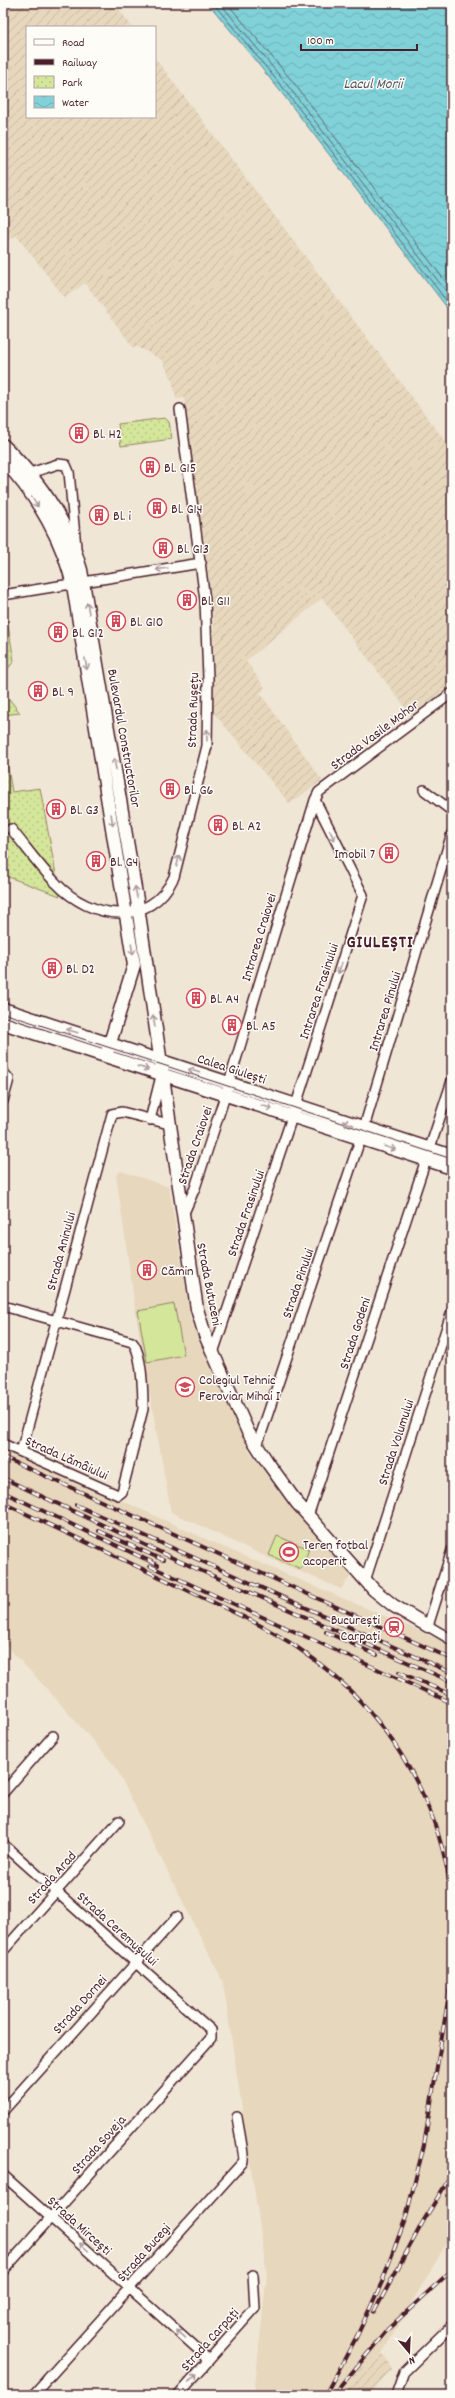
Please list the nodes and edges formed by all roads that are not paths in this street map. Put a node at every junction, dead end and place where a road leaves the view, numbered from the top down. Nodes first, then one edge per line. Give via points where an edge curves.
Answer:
1 (180, 409) dead end
2 (3, 445) edge
3 (3, 460) edge
4 (23, 475) junction
5 (77, 554) junction
6 (201, 563) junction
7 (78, 583) junction
8 (3, 595) edge
9 (452, 693) edge
10 (105, 739) junction
11 (424, 790) dead end
12 (315, 800) junction
13 (452, 811) edge
14 (11, 829) dead end
15 (452, 833) edge
16 (139, 911) junction
17 (127, 913) junction
18 (140, 964) junction
19 (3, 1009) edge
20 (3, 1023) edge
21 (109, 1042) junction
22 (106, 1056) junction
23 (160, 1059) junction
24 (3, 1072) edge
25 (162, 1074) junction
26 (452, 1082) edge
27 (228, 1083) junction
28 (226, 1095) junction
29 (3, 1101) edge
30 (294, 1110) junction
31 (150, 1120) junction
32 (169, 1124) junction
33 (363, 1133) junction
34 (428, 1154) junction
35 (452, 1156) edge
36 (452, 1168) edge
37 (182, 1215) junction
38 (3, 1306) edge
39 (452, 1311) edge
40 (56, 1320) junction
41 (212, 1353) junction
42 (3, 1444) edge
43 (256, 1446) junction
44 (21, 1452) junction
45 (308, 1516) junction
46 (452, 1550) edge
47 (365, 1581) junction
48 (428, 1626) junction
49 (452, 1640) edge
50 (53, 1736) dead end
51 (3, 1793) edge
52 (119, 1821) dead end
53 (3, 1844) edge
54 (56, 1892) junction
55 (177, 1917) dead end
56 (3, 1951) edge
57 (135, 1963) junction
58 (212, 2034) joint
59 (3, 2111) edge
60 (237, 2117) dead end
61 (3, 2175) edge
62 (51, 2218) junction
63 (3, 2271) edge
64 (253, 2275) dead end
65 (129, 2288) junction
66 (452, 2325) edge
67 (208, 2361) junction
68 (33, 2395) edge
69 (178, 2395) edge
70 (396, 2395) edge

1 - 6 street, Strada Rușețu
2 - 4 street, Bulevardul Constructorilor
3 - 4 street, Bulevardul Constructorilor
4 - 5 street, Bulevardul Constructorilor via 53,507
4 - 5 street via 58,464 66,465 69,472
4 -> 7 street, Bulevardul Constructorilor
5 - 7 street, Bulevardul Constructorilor
6 -> 7 street
16 -> 6 street, Strada Rușețu via 157,901 174,877 207,746 209,648
7 - 8 street
7 - 10 street, Bulevardul Constructorilor
9 - 12 street, Strada Vasile Mohor via 319,792
16 -> 10 street, Bulevardul Constructorilor
10 -> 17 street, Bulevardul Constructorilor
11 - 13 street
12 - 27 street, Intrarea Craiovei
12 -> 30 street, Intrarea Frasinului via 363,895
14 - 17 street, Strada Rușețu via 65,891 98,910
15 - 33 street, Intrarea Pinului
16 - 17 street, Strada Rușețu
16 - 18 street, Bulevardul Constructorilor
17 -> 18 street, Bulevardul Constructorilor
18 - 21 street, Bulevardul Constructorilor
23 -> 18 street, Bulevardul Constructorilor
21 -> 19 street, Calea Giulești
20 - 22 street, Calea Giulești
21 - 22 street, Bulevardul Constructorilor
21 - 23 street, Calea Giulești
22 -> 25 street, Calea Giulești
23 - 25 street, Strada Butuceni
27 -> 23 street, Calea Giulești
24 - 29 street via 8,1079
25 - 28 street, Calea Giulești
25 - 31 street
25 - 32 street, Strada Butuceni
26 - 34 street, Strada Godeni
27 - 28 street, Strada Craiovei
27 - 30 street, Calea Giulești
28 -> 30 street, Calea Giulești
28 - 37 street, Strada Craiovei via 195,1188
30 - 33 street, Calea Giulești
30 - 41 street, Strada Frasinului
31 - 32 street, Strada Aninului
31 - 40 street, Strada Aninului via 122,1112 112,1114
32 - 37 street, Strada Butuceni
33 - 34 street, Calea Giulești
33 - 43 street, Strada Pinului
34 - 35 street, Calea Giulești
34 - 36 street, Calea Giulești
34 - 45 street, Strada Godeni
37 - 41 street, Strada Butuceni via 197,1309
38 - 40 street
39 - 47 street, Strada Volumului
40 - 44 street, Strada Aninului
40 - 44 street, Strada Lămâiului via 132,1342 137,1348 143,1409 120,1494
41 - 43 street, Strada Butuceni
42 - 44 street, Strada Lămâiului
43 - 45 street, Strada Butuceni
45 - 47 street, Strada Butuceni
46 - 48 street
47 - 48 street, Strada Butuceni via 385,1600
48 - 49 street
50 - 51 street
52 - 54 street, Strada Arad
53 - 54 street, Strada Ceremușului
54 - 56 street, Strada Arad
54 - 57 street, Strada Ceremușului
55 - 57 street, Strada Dornei
57 - 58 street, Strada Ceremușului via 211,2030
57 - 59 street, Strada Dornei
58 - 62 street, Strada Soveja
60 - 65 street, Strada Bucegi via 245,2157 243,2162
61 - 62 street, Strada Mircești
62 - 63 street, Strada Soveja
65 -> 62 street, Strada Mircești
64 - 67 street, Strada Carpați via 255,2308
67 -> 65 street, Strada Mircești via 202,2352
65 - 68 street, Strada Bucegi
66 - 70 street via 404,2372
69 -> 67 street, Strada Carpați

